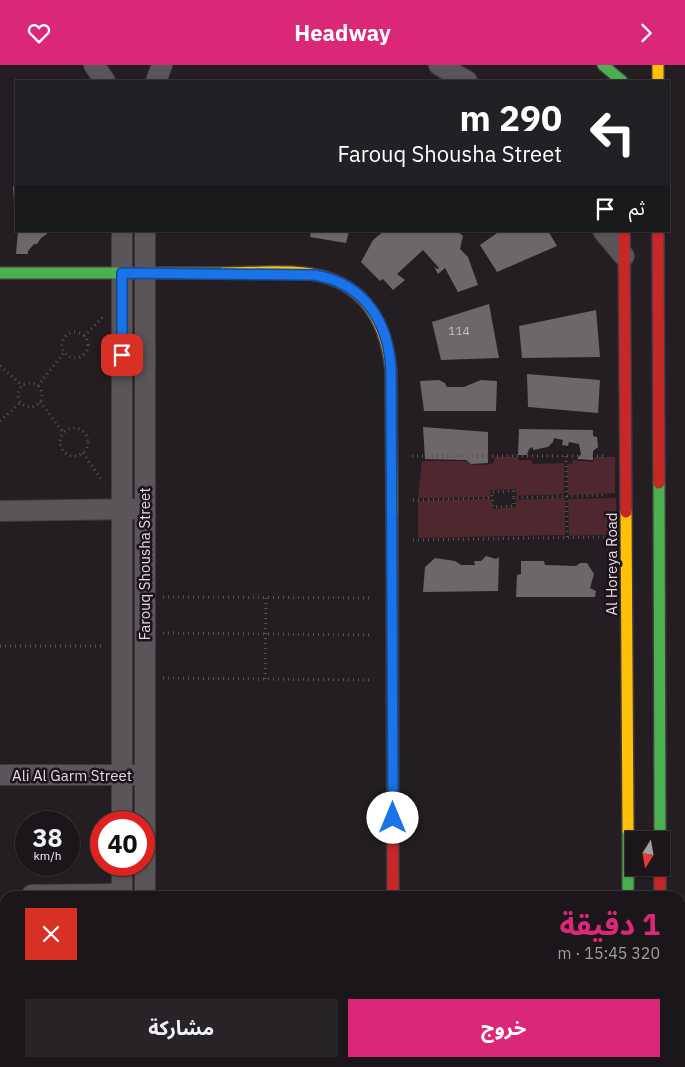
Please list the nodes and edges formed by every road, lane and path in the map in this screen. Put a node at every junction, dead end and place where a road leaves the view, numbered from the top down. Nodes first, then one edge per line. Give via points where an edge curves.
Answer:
1 (94, 65) edge
2 (162, 65) edge
3 (439, 65) edge
4 (603, 65) edge
5 (624, 65) edge
6 (658, 65) edge
7 (103, 80) edge
8 (156, 80) edge
9 (465, 80) edge
10 (622, 80) edge
11 (623, 80) edge
12 (658, 80) edge
13 (122, 232) edge
14 (145, 232) edge
15 (604, 232) edge
16 (624, 232) edge
17 (658, 232) edge
18 (624, 256) junction
19 (0, 273) edge
20 (122, 273) junction
21 (145, 273) junction
22 (64, 352) junction
23 (0, 366) edge
24 (23, 386) junction
25 (38, 386) junction
26 (21, 402) junction
27 (40, 402) junction
28 (0, 421) edge
29 (63, 432) junction
30 (566, 456) junction
31 (625, 456) junction
32 (392, 457) junction
33 (626, 495) junction
34 (566, 497) junction
35 (492, 498) junction
36 (514, 498) junction
37 (392, 500) junction
38 (144, 509) junction
39 (122, 510) junction
40 (0, 511) edge
41 (626, 536) junction
42 (567, 537) junction
43 (392, 540) junction
44 (144, 597) junction
45 (266, 597) junction
46 (392, 598) junction
47 (144, 632) junction
48 (265, 634) junction
49 (392, 636) junction
50 (0, 646) edge
51 (122, 646) junction
52 (144, 677) junction
53 (265, 679) junction
54 (392, 680) junction
55 (0, 775) edge
56 (122, 775) junction
57 (144, 775) junction
58 (122, 811) edge
59 (660, 831) edge
60 (122, 876) edge
61 (660, 876) edge
62 (122, 891) edge
63 (145, 891) edge
64 (393, 891) edge
65 (628, 891) edge
66 (660, 891) edge

1 - 7 street
2 - 8 street
3 - 9 street
4 - 10 street
5 - 11 street
6 - 12 street
13 - 20 street, Farouq Shousha Street
14 - 21 street, Farouq Shousha Street
15 - 18 street
16 - 18 street, Al Horeya Road
17 - 59 street
18 - 31 street, Al Horeya Road
19 - 20 street
20 - 21 street
20 - 39 street, Farouq Shousha Street
21 - 32 street via 304,273 344,284 361,296 385,330 390,350
21 - 38 street, Farouq Shousha Street
22 - 22 path via 72,357 83,355 88,345 84,335 74,331 65,336
22 - 25 path
23 - 24 path
24 - 25 path via 31,383
24 - 26 path via 18,393
25 - 27 path via 42,397
26 - 27 path via 30,407
26 - 28 path
27 - 29 path
29 - 29 path via 60,441 63,451 72,456 86,449 88,439 83,430 73,427
30 - 31 path
30 - 32 path
30 - 34 path
31 - 33 street, Al Horeya Road
32 - 37 street
33 - 34 path
33 - 41 street, Al Horeya Road
34 - 36 path
34 - 42 path
35 - 36 path via 492,492 513,491
35 - 36 path via 493,507 514,506
35 - 37 path
37 - 43 street
38 - 39 street
38 - 44 street, Farouq Shousha Street
39 - 40 street
39 - 51 street, Farouq Shousha Street
41 - 42 path
41 - 65 street, Al Horeya Road
42 - 43 path
43 - 46 street
44 - 45 path
44 - 47 street, Farouq Shousha Street
45 - 46 path
45 - 48 path
46 - 49 street
47 - 48 path
47 - 52 street, Farouq Shousha Street
48 - 49 path
48 - 53 path
49 - 54 street
50 - 51 path
51 - 56 street, Farouq Shousha Street
52 - 53 path
52 - 57 street, Farouq Shousha Street
53 - 54 path
54 - 64 street
55 - 56 street, Ali Al Garm Street
56 - 57 street, Ali Al Garm Street
56 - 58 street, Farouq Shousha Street
57 - 63 street, Farouq Shousha Street
60 - 62 street
61 - 66 street

